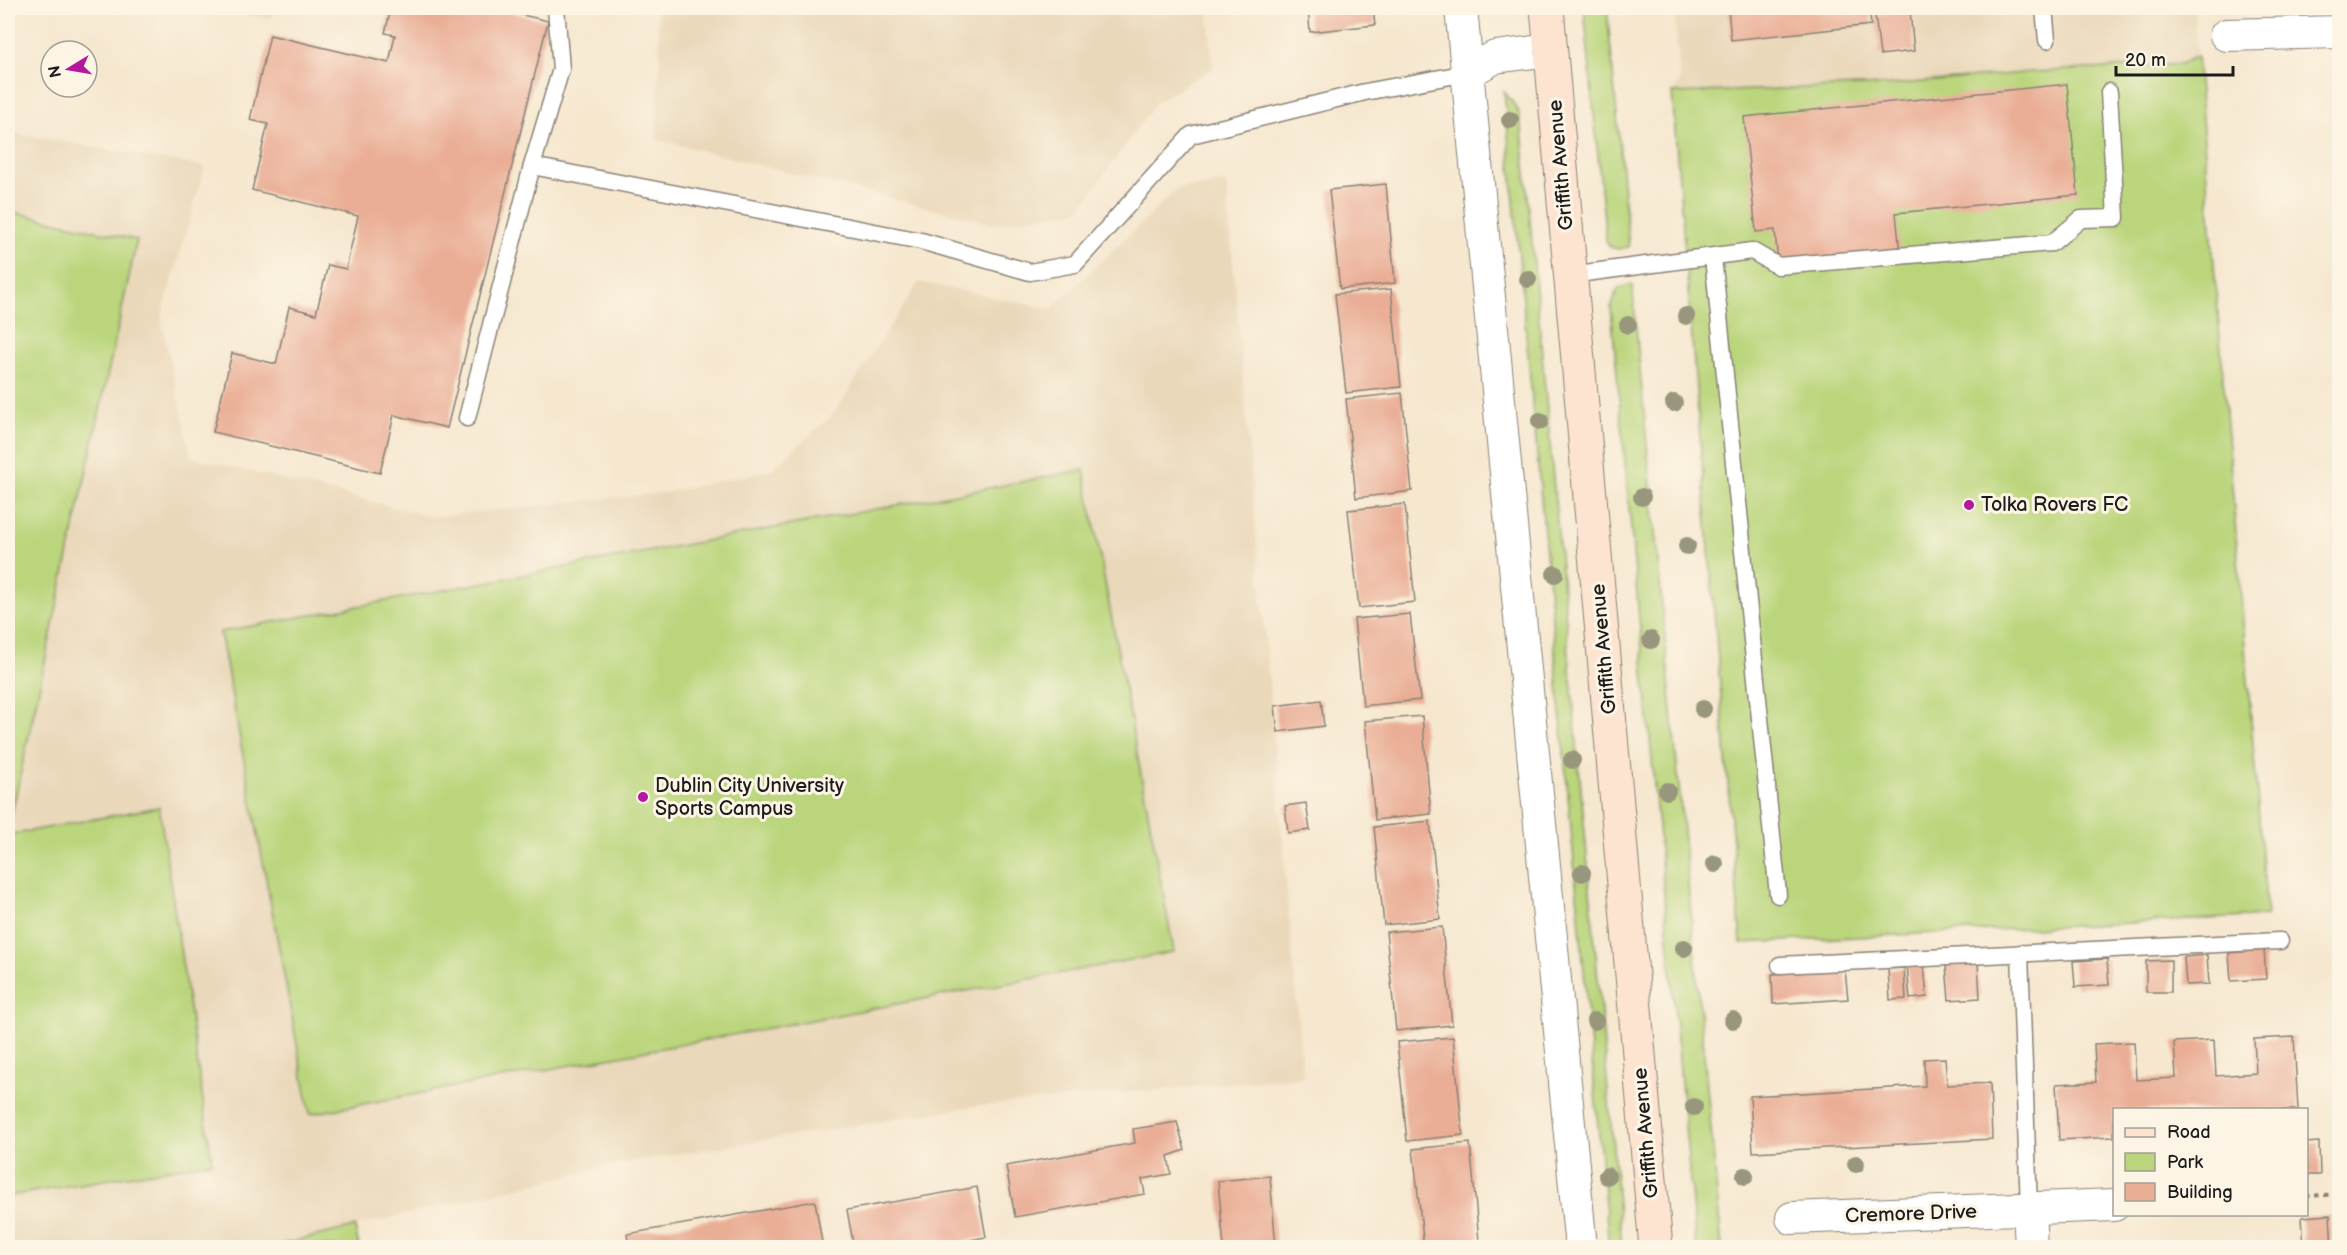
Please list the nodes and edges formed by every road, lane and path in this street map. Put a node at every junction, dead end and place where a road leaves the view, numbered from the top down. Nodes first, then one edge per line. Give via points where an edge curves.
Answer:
1 (556, 8) edge
2 (1461, 8) edge
3 (1547, 8) edge
4 (2044, 8) edge
5 (2340, 32) edge
6 (2226, 35) dead end
7 (2047, 40) dead end
8 (1550, 50) junction
9 (1467, 73) junction
10 (2109, 92) dead end
11 (532, 166) junction
12 (1713, 257) junction
13 (1570, 275) junction
14 (467, 418) dead end
15 (1778, 895) dead end
16 (2280, 941) dead end
17 (2020, 953) junction
18 (1780, 965) dead end
19 (2340, 1194) edge
20 (2308, 1196) edge
21 (2113, 1205) edge
22 (2029, 1209) junction
23 (1792, 1218) dead end
24 (1581, 1248) edge
25 (1656, 1248) edge
26 (2031, 1248) edge

1 - 11 lane via 561,69
2 - 9 street
3 - 8 main road, Griffith Avenue
4 - 7 lane
5 - 6 street
8 - 9 street via 1495,57
8 - 13 main road, Griffith Avenue
9 - 11 lane via 1365,92 1191,135 1075,264 1030,273 921,241
9 - 24 street
10 - 12 lane via 2116,218 2081,219 2052,243 1778,266 1752,251
11 - 14 lane
12 - 13 lane
12 - 15 lane
13 - 25 main road, Griffith Avenue
16 - 17 lane
17 - 18 lane
17 - 22 lane
19 - 20 path
21 - 22 street, Cremore Drive
22 - 23 street, Cremore Drive
22 - 26 street

